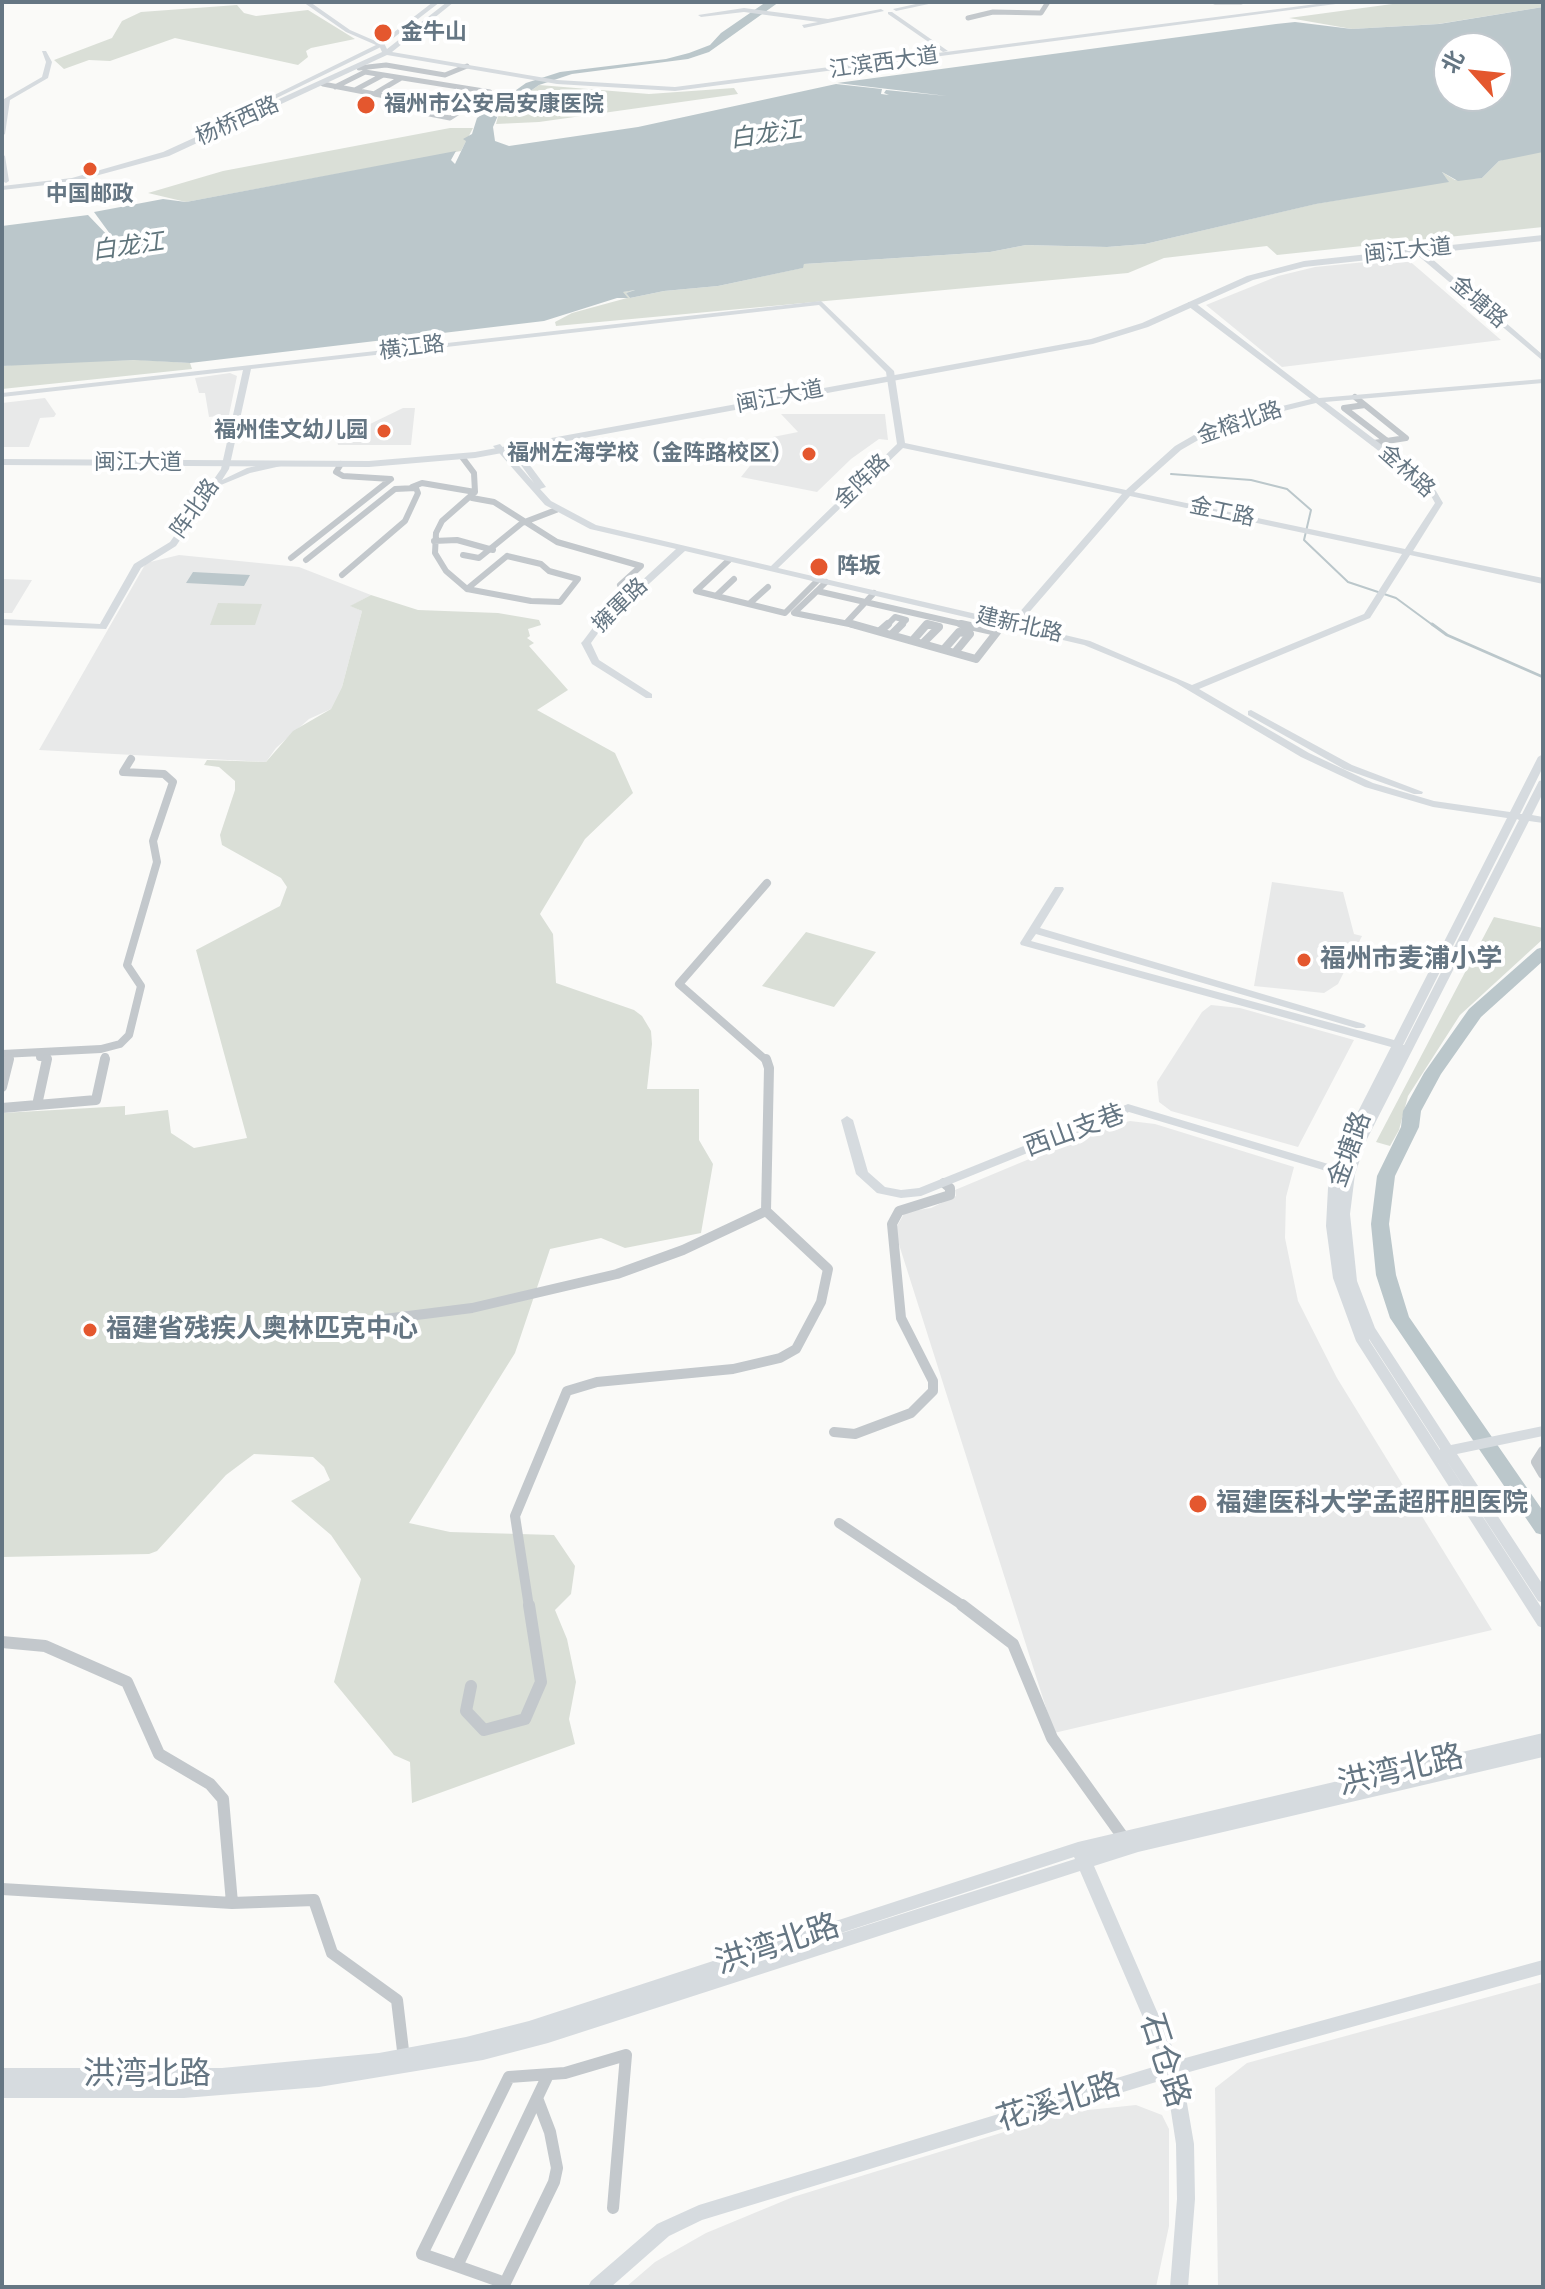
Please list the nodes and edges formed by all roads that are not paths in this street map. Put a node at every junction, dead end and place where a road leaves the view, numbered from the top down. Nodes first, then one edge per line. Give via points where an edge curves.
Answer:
1 (306, 2) edge
2 (439, 2) edge
3 (451, 2) edge
4 (935, 2) edge
5 (1048, 2) edge
6 (1215, 2) edge
7 (1241, 2) edge
8 (1311, 2) edge
9 (1348, 2) edge
10 (887, 8) edge
11 (701, 15) dead end
12 (968, 18) dead end
13 (827, 21) junction
14 (804, 26) dead end
15 (396, 48) junction
16 (384, 49) junction
17 (945, 51) junction
18 (44, 52) dead end
19 (467, 66) junction
20 (359, 68) junction
21 (527, 74) junction
22 (383, 75) junction
23 (401, 78) junction
24 (322, 81) junction
25 (420, 81) junction
26 (608, 82) junction
27 (641, 84) junction
28 (443, 85) junction
29 (335, 87) junction
30 (461, 88) junction
31 (632, 89) junction
32 (355, 90) junction
33 (475, 90) junction
34 (374, 94) junction
35 (403, 94) junction
36 (390, 97) junction
37 (424, 97) junction
38 (441, 100) junction
39 (456, 102) junction
40 (470, 105) junction
41 (404, 109) junction
42 (422, 112) junction
43 (436, 115) junction
44 (201, 133) junction
45 (2, 134) edge
46 (2, 156) edge
47 (3, 184) edge
48 (1543, 235) edge
49 (1414, 249) junction
50 (1191, 304) junction
51 (1543, 359) edge
52 (247, 369) junction
53 (891, 374) junction
54 (1543, 381) edge
55 (2, 395) edge
56 (1355, 397) junction
57 (1318, 400) junction
58 (1365, 405) junction
59 (1387, 441) junction
60 (1374, 443) junction
61 (901, 445) junction
62 (505, 447) junction
63 (2, 455) edge
64 (462, 457) junction
65 (229, 460) junction
66 (2, 462) edge
67 (280, 463) junction
68 (341, 464) junction
69 (412, 487) junction
70 (211, 489) junction
71 (1129, 493) junction
72 (474, 495) junction
73 (556, 510) junction
74 (522, 523) junction
75 (434, 541) junction
76 (683, 548) junction
77 (490, 549) junction
78 (1410, 553) junction
79 (463, 555) dead end
80 (291, 558) dead end
81 (503, 559) junction
82 (306, 560) dead end
83 (729, 560) junction
84 (775, 566) junction
85 (342, 575) dead end
86 (734, 579) dead end
87 (1543, 581) edge
88 (620, 585) dead end
89 (820, 585) junction
90 (768, 587) dead end
91 (467, 589) junction
92 (874, 593) junction
93 (716, 596) junction
94 (866, 602) junction
95 (749, 604) junction
96 (947, 609) junction
97 (2, 622) edge
98 (847, 622) junction
99 (934, 622) junction
100 (1016, 622) junction
101 (880, 631) junction
102 (892, 634) junction
103 (913, 640) junction
104 (924, 642) junction
105 (945, 648) junction
106 (956, 651) junction
107 (1197, 686) junction
108 (649, 696) dead end
109 (1543, 757) edge
110 (131, 759) dead end
111 (1543, 783) edge
112 (1520, 814) junction
113 (1543, 814) edge
114 (1543, 820) edge
115 (767, 883) dead end
116 (1059, 889) dead end
117 (1033, 930) junction
118 (1399, 1042) junction
119 (4, 1057) edge
120 (105, 1057) dead end
121 (2, 1087) edge
122 (37, 1105) junction
123 (2, 1108) edge
124 (847, 1120) dead end
125 (1344, 1173) junction
126 (944, 1183) junction
127 (766, 1211) junction
128 (321, 1327) dead end
129 (1543, 1431) edge
130 (834, 1432) dead end
131 (1446, 1451) junction
132 (1543, 1451) edge
133 (1543, 1474) edge
134 (839, 1523) dead end
135 (1543, 1597) edge
136 (1543, 1622) edge
137 (2, 1642) edge
138 (471, 1686) dead end
139 (1543, 1739) edge
140 (1543, 1751) edge
141 (1123, 1837) junction
142 (1081, 1855) junction
143 (2, 1889) edge
144 (232, 1903) junction
145 (1543, 1967) edge
146 (404, 2062) junction
147 (1173, 2069) junction
148 (548, 2075) junction
149 (2, 2076) edge
150 (2, 2090) edge
151 (537, 2098) junction
152 (613, 2208) dead end
153 (457, 2266) junction
154 (597, 2287) edge
155 (1179, 2287) edge

1 - 16 street
2 - 16 street
2 - 24 main road, 杨桥西路 via 386,45
3 - 15 main road, 杨桥西路
4 - 10 street
5 - 12 street via 1041,13 993,12
6 - 7 street
8 - 17 main road, 江滨西大道
9 - 31 main road, 江滨西大道 via 756,81
10 - 13 street
10 - 17 street
11 - 13 street via 752,11
13 - 14 street
15 - 16 main road, 杨桥西路
15 - 21 main road, 江滨西大道
16 - 19 main road, 江滨西大道
16 - 20 main road, 杨桥西路
16 - 44 street
17 - 27 main road, 江滨西大道 via 740,78
18 - 45 street via 49,62 45,78 7,99
19 - 20 street via 445,75 386,65
19 - 21 main road, 江滨西大道
20 - 24 main road, 杨桥西路
21 - 26 main road, 江滨西大道
21 - 31 main road, 江滨西大道
22 - 23 street
22 - 29 street via 365,72
22 - 32 street
23 - 25 street
23 - 34 street
24 - 26 main road via 371,59 416,56
24 - 29 street
24 - 44 main road, 杨桥西路
24 - 47 main road, 杨桥西路 via 166,154 60,183
25 - 28 street
25 - 35 street
26 - 27 main road, 江滨西大道
27 - 31 main road
28 - 30 street
28 - 37 street
29 - 32 street
30 - 33 street
30 - 38 street
32 - 34 street
33 - 39 street
33 - 40 street via 490,92
34 - 36 street
35 - 36 street
35 - 37 street
36 - 41 street via 383,105
37 - 38 street
37 - 41 street
38 - 39 street
38 - 42 street
39 - 40 street
39 - 43 street
40 - 43 street via 450,118
41 - 42 street
42 - 43 street
44 - 47 main road, 杨桥西路 via 110,167
46 - 47 street
48 - 49 main road, 闽江大道
49 - 50 main road, 闽江大道 via 1279,269
49 - 51 street, 金塘路
49 - 53 main road, 闽江大道 via 1272,265 1106,332
50 - 53 main road, 闽江大道 via 1102,339
50 - 57 street, 金林路
52 - 53 street, 横江路 via 821,303
52 - 55 street, 横江路
52 - 65 street
53 - 61 street, 金阵路
53 - 62 main road, 闽江大道
54 - 56 street, 金榕北路
56 - 57 street, 金榕北路
56 - 58 street
57 - 60 street, 金林路
57 - 71 street, 金榕北路 via 1204,433 1172,452
58 - 59 street via 1406,438
58 - 59 street via 1344,408
59 - 60 street
60 - 78 street, 金林路 via 1439,500
61 - 71 street, 金工路
61 - 84 street, 金阵路
62 - 64 main road, 闽江大道
62 - 65 main road, 闽江大道 via 391,457
62 - 73 street, 建新北路 via 531,488
62 - 76 street, 建新北路 via 538,483 577,513
63 - 65 main road, 闽江大道
64 - 68 main road, 闽江大道
64 - 72 street via 474,473
65 - 66 main road, 闽江大道
65 - 67 main road, 闽江大道
65 - 70 street, 阵北路
67 - 68 main road, 闽江大道
67 - 70 street via 239,474
68 - 80 street via 336,472 343,476 391,479
69 - 72 street via 422,483
69 - 82 street via 395,489
69 - 85 street via 418,493 405,521
70 - 97 street, 阵北路 via 173,544 137,566 103,627
71 - 78 street, 金工路
71 - 100 street, 金榕北路
72 - 74 street via 494,502
72 - 75 street via 442,521
73 - 74 street
73 - 76 street, 建新北路 via 608,533
74 - 77 street
74 - 88 street via 576,549 641,566
75 - 77 street via 457,540
75 - 91 street via 442,566
76 - 83 street, 建新北路
76 - 84 street, 建新北路
76 - 108 street, 擁軍路 via 586,643 595,662
77 - 79 street via 479,558
77 - 81 street
78 - 87 street, 金工路
78 - 107 street, 金林路 via 1363,619
81 - 91 street
81 - 91 street via 541,564 578,579 560,602
83 - 89 street, 建新北路
83 - 93 street via 696,591
84 - 100 street, 建新北路
86 - 93 street
89 - 92 street, 建新北路
89 - 94 street
89 - 95 street via 785,613
89 - 98 street via 794,613
90 - 95 street
92 - 94 street
92 - 96 street, 建新北路
93 - 95 street
94 - 98 street
94 - 99 street
96 - 99 street
96 - 100 street, 建新北路
98 - 101 street
99 - 103 street
99 - 104 street via 939,627
99 - 106 street via 997,632 976,659
100 - 107 street, 建新北路 via 1105,649
101 - 102 street
101 - 102 street via 895,617 906,620
102 - 103 street
103 - 104 street
104 - 105 street
105 - 106 street
105 - 106 street via 959,632 970,634
107 - 112 street, 建新北路 via 1305,755 1369,785 1433,804
109 - 112 street, 金塘路
110 - 119 street via 123,772 164,774 173,782 153,841 157,862 127,965 141,986 129,1035 120,1044 101,1049
111 - 112 street, 金塘路
112 - 113 street, 建新北路
112 - 114 street, 建新北路
112 - 118 street, 金塘路
112 - 125 street, 金塘路
115 - 127 street via 679,984 765,1056
116 - 117 street
117 - 118 street
117 - 118 street via 1025,943
118 - 125 street, 金塘路 via 1348,1143
119 - 121 street
119 - 122 street via 47,1057
120 - 122 street via 96,1100
122 - 123 street
124 - 126 street, 西山支巷 via 859,1168 872,1185 911,1194
125 - 126 street, 西山支巷 via 1128,1108
125 - 131 street, 金塘路 via 1344,1229 1354,1293 1378,1344
125 - 136 street, 金塘路 via 1332,1210 1333,1243 1353,1320
126 - 130 street via 950,1195 899,1211 892,1224 901,1318 933,1381 933,1391 911,1413 855,1434
127 - 128 street via 617,1274 472,1308
127 - 138 street via 828,1269 821,1302 796,1349 733,1369 597,1382 567,1391 515,1516 541,1682 525,1719 484,1730 466,1711
129 - 131 street
131 - 135 street, 金塘路
132 - 133 street via 1536,1462
134 - 141 street via 993,1625 1013,1644 1052,1738
137 - 144 street via 45,1646 127,1682 159,1754 210,1784 223,1799
139 - 141 street, 洪湾北路
140 - 142 street, 洪湾北路
141 - 142 street, 洪湾北路
142 - 146 street, 洪湾北路 via 526,2042
142 - 147 street, 石仓路
143 - 144 street
144 - 146 street via 314,1900 332,1953 397,2000
145 - 147 street, 花溪北路
146 - 149 street, 洪湾北路 via 222,2076
146 - 150 street, 洪湾北路 via 319,2079 184,2090
147 - 154 street, 花溪北路 via 681,2220 626,2258
147 - 155 street, 石仓路 via 1186,2170
148 - 151 street
148 - 152 street via 626,2055
148 - 153 street via 509,2077 422,2254
151 - 153 street
151 - 153 street via 555,2153 554,2182 505,2283

